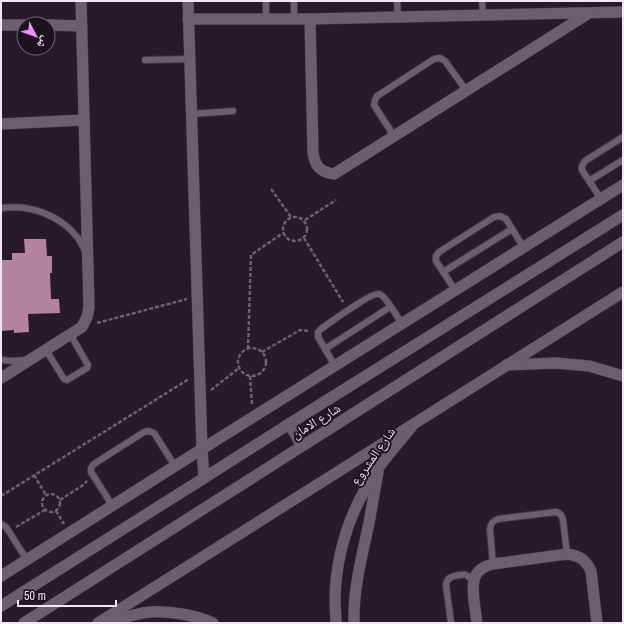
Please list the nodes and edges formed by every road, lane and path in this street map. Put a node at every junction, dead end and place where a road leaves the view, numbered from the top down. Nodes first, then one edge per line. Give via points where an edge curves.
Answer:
1 (81, 1) edge
2 (188, 1) edge
3 (266, 1) edge
4 (294, 1) edge
5 (397, 1) edge
6 (482, 1) edge
7 (623, 12) edge
8 (589, 13) junction
9 (482, 15) junction
10 (398, 17) junction
11 (188, 19) junction
12 (266, 19) junction
13 (294, 19) junction
14 (310, 19) junction
15 (1, 25) edge
16 (16, 25) edge
17 (56, 25) edge
18 (82, 26) junction
19 (190, 59) junction
20 (145, 60) dead end
21 (466, 90) junction
22 (234, 111) dead end
23 (191, 114) junction
24 (84, 120) junction
25 (1, 124) edge
26 (394, 136) junction
27 (623, 137) edge
28 (623, 160) edge
29 (589, 181) junction
30 (623, 185) edge
31 (271, 189) dead end
32 (601, 199) junction
33 (336, 200) dead end
34 (1, 208) edge
35 (623, 215) edge
36 (291, 217) junction
37 (305, 220) junction
38 (512, 229) junction
39 (283, 233) junction
40 (304, 238) junction
41 (623, 242) edge
42 (524, 248) junction
43 (87, 255) junction
44 (443, 272) junction
45 (455, 290) junction
46 (623, 292) edge
47 (197, 296) junction
48 (390, 307) junction
49 (348, 310) junction
50 (402, 324) junction
51 (82, 326) junction
52 (70, 334) junction
53 (318, 337) junction
54 (248, 349) junction
55 (325, 349) junction
56 (46, 350) junction
57 (262, 352) junction
58 (32, 359) junction
59 (1, 360) edge
60 (506, 365) junction
61 (335, 366) junction
62 (239, 368) junction
63 (199, 372) junction
64 (250, 376) junction
65 (623, 376) edge
66 (1, 378) edge
67 (200, 399) junction
68 (252, 417) junction
69 (289, 424) junction
70 (414, 424) junction
71 (302, 446) junction
72 (202, 449) junction
73 (175, 466) junction
74 (380, 466) junction
75 (91, 472) junction
76 (34, 475) junction
77 (204, 478) junction
78 (46, 495) junction
79 (1, 496) edge
80 (60, 500) junction
81 (112, 505) junction
82 (44, 510) junction
83 (4, 526) edge
84 (567, 554) junction
85 (27, 560) junction
86 (493, 564) junction
87 (1, 576) edge
88 (473, 582) junction
89 (1, 606) edge
90 (24, 623) edge
91 (99, 623) edge
92 (213, 623) edge
93 (336, 623) edge
94 (354, 623) edge
95 (451, 623) edge
96 (477, 623) edge
97 (597, 623) edge

1 - 18 street
2 - 11 street
3 - 12 lane
4 - 13 lane
5 - 10 lane
6 - 9 lane
7 - 8 street
8 - 9 street
8 - 21 street
9 - 10 street
10 - 14 street
11 - 12 street
11 - 19 street
12 - 13 street
13 - 14 street
14 - 26 street via 313,153 317,165 321,170 334,174
15 - 16 street
17 - 18 street
18 - 24 street
19 - 20 lane
19 - 23 street
21 - 26 street
21 - 26 lane via 446,61 434,59 374,100 374,105
22 - 23 lane
23 - 47 street
24 - 25 street
24 - 43 street
27 - 29 lane via 585,161 582,170
28 - 29 lane
29 - 32 lane
30 - 32 street
31 - 36 path
32 - 42 street
33 - 37 path
34 - 43 lane via 31,209 49,215 65,225 79,239
35 - 69 street
36 - 37 path via 301,217
36 - 39 path via 284,223
37 - 40 path via 308,229
38 - 42 lane
38 - 44 lane
38 - 44 lane via 506,219 494,217 439,252 436,261
39 - 40 path via 290,240
39 - 54 path via 251,255
40 - 49 path
41 - 71 street, شارع الامان
42 - 45 street
43 - 51 street via 89,307
44 - 45 lane
45 - 50 street
46 - 60 street
47 - 51 path
47 - 63 street
48 - 49 lane via 384,296 373,294
48 - 50 lane
48 - 55 lane
49 - 53 lane via 320,328
50 - 61 street
51 - 52 street
52 - 56 street
52 - 56 lane via 88,365 87,368 65,380
53 - 55 lane
53 - 57 path via 311,331 300,330
54 - 57 path via 258,349
54 - 62 path via 238,358
55 - 61 lane
56 - 58 street
57 - 64 path via 266,361 263,370 260,374
58 - 59 lane via 13,362
58 - 66 street
60 - 65 street via 555,363 589,366
60 - 70 street
61 - 68 street
62 - 64 path
62 - 67 path
63 - 67 street
63 - 76 path
64 - 68 path
67 - 72 street
68 - 72 street
69 - 71 street
69 - 77 street
70 - 74 street, شارع المشروع
70 - 91 street
71 - 90 street, شارع الامان
72 - 73 street
72 - 77 street
73 - 75 lane via 154,433 149,431 94,464
73 - 81 street
74 - 93 street, شارع المشروع via 364,490 343,542 335,598
74 - 94 street via 356,582
75 - 80 path via 84,485
75 - 81 lane
76 - 78 path
76 - 79 path
77 - 89 street
78 - 80 path via 54,494
78 - 82 path via 42,502
80 - 82 path via 56,511
81 - 85 street
82 - 83 path via 14,528
83 - 85 lane
84 - 86 street
84 - 86 lane via 564,520 559,513 498,519 490,525
84 - 97 street via 582,558 588,564
85 - 87 street
86 - 88 street via 480,570
88 - 95 lane via 464,574 453,576 446,581
88 - 96 street
91 - 92 street via 161,612 193,616

